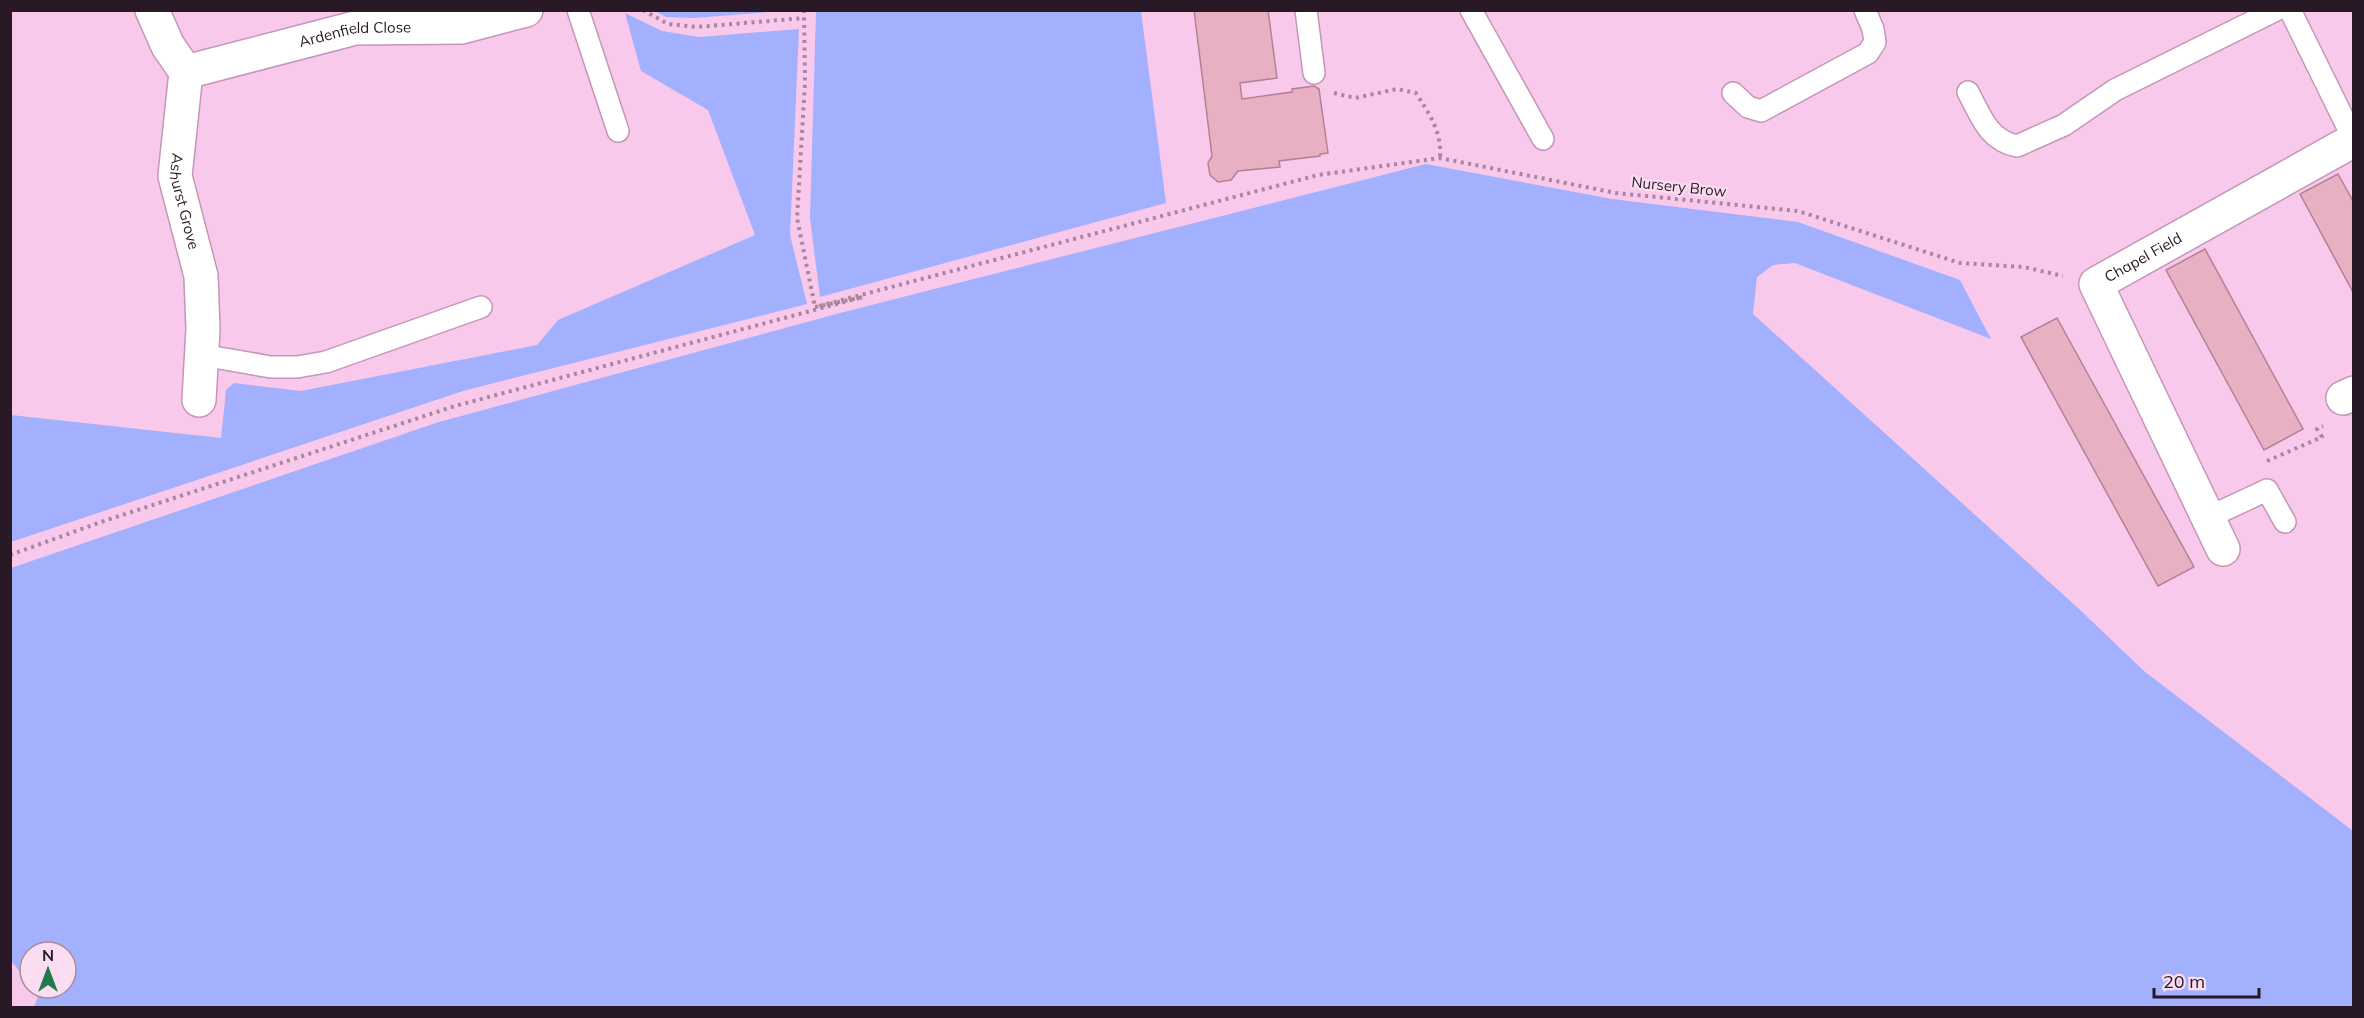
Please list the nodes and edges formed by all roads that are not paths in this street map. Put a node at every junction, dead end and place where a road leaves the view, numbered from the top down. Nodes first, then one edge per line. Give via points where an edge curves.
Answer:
1 (152, 10) edge
2 (526, 10) edge
3 (578, 10) edge
4 (1306, 10) edge
5 (1471, 10) edge
6 (1865, 10) edge
7 (2276, 10) edge
8 (2290, 10) edge
9 (186, 72) junction
10 (1314, 73) road end
11 (1968, 92) dead end
12 (1733, 93) dead end
13 (618, 131) dead end
14 (1542, 139) dead end
15 (2354, 140) edge
16 (481, 307) dead end
17 (202, 355) junction
18 (199, 400) dead end
19 (2208, 518) junction
20 (2285, 522) dead end
21 (2223, 549) dead end

1 - 9 street via 168,46
2 - 9 street, Ardenfield Close via 461,27 355,28
3 - 13 lane
4 - 10 lane
5 - 14 lane
6 - 12 lane via 1875,42 1868,53 1761,111 1748,107
7 - 11 lane via 2115,90 2064,125 2017,147 1992,135
8 - 15 lane
9 - 17 street, Ashurst Grove via 175,176 201,276
15 - 19 street, Chapel Field via 2096,284
16 - 17 lane via 326,362 297,368 271,368
17 - 18 street, Ashurst Grove
19 - 20 lane via 2267,490
19 - 21 street, Chapel Field

